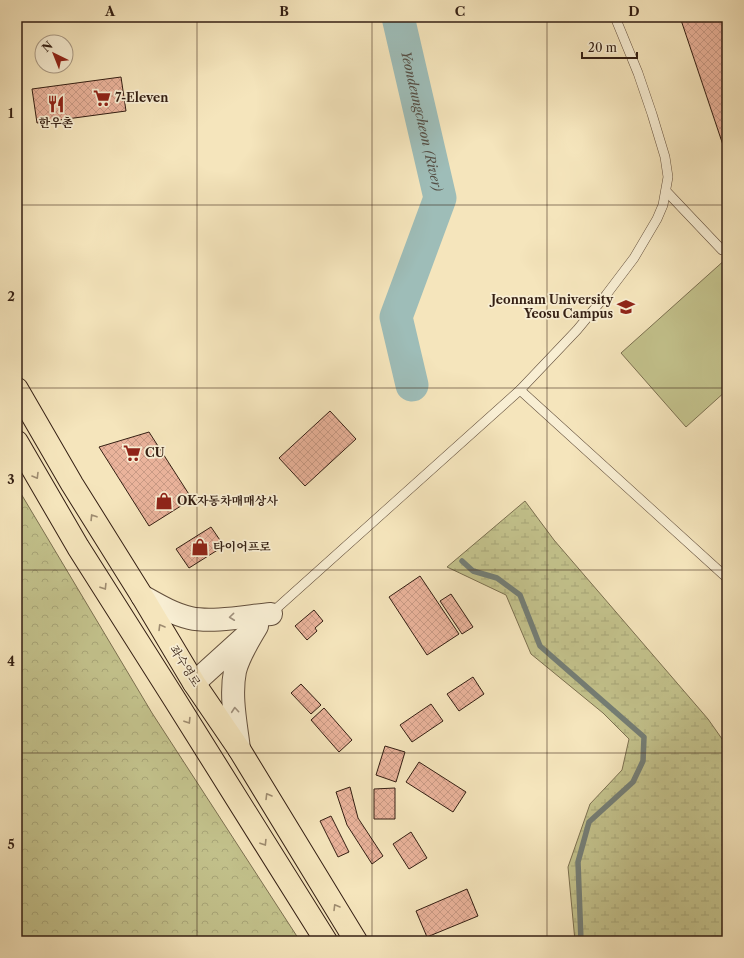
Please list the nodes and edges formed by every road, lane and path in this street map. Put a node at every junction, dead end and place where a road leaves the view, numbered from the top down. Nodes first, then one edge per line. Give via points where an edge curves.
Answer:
1 (615, 17) edge
2 (666, 191) junction
3 (722, 250) dead end
4 (17, 389) edge
5 (520, 390) junction
6 (17, 442) edge
7 (727, 578) edge
8 (142, 596) junction
9 (268, 616) junction
10 (194, 682) junction
11 (175, 700) junction
12 (239, 749) junction
13 (326, 941) edge
14 (356, 941) edge

1 - 2 lane via 638,73 665,157 668,177
2 - 3 lane
2 - 5 lane via 657,219 634,258 577,330
8 -> 4 main road, 좌수영로 via 72,484
5 - 7 lane
5 - 9 lane
6 -> 11 main road via 78,546
9 -> 8 street via 192,618 160,607
10 -> 8 main road, 좌수영로
9 - 10 street
12 -> 9 street via 233,685 236,669 244,648
10 - 11 main road
10 - 12 main road, 좌수영로
11 -> 13 main road
14 -> 12 main road, 좌수영로

